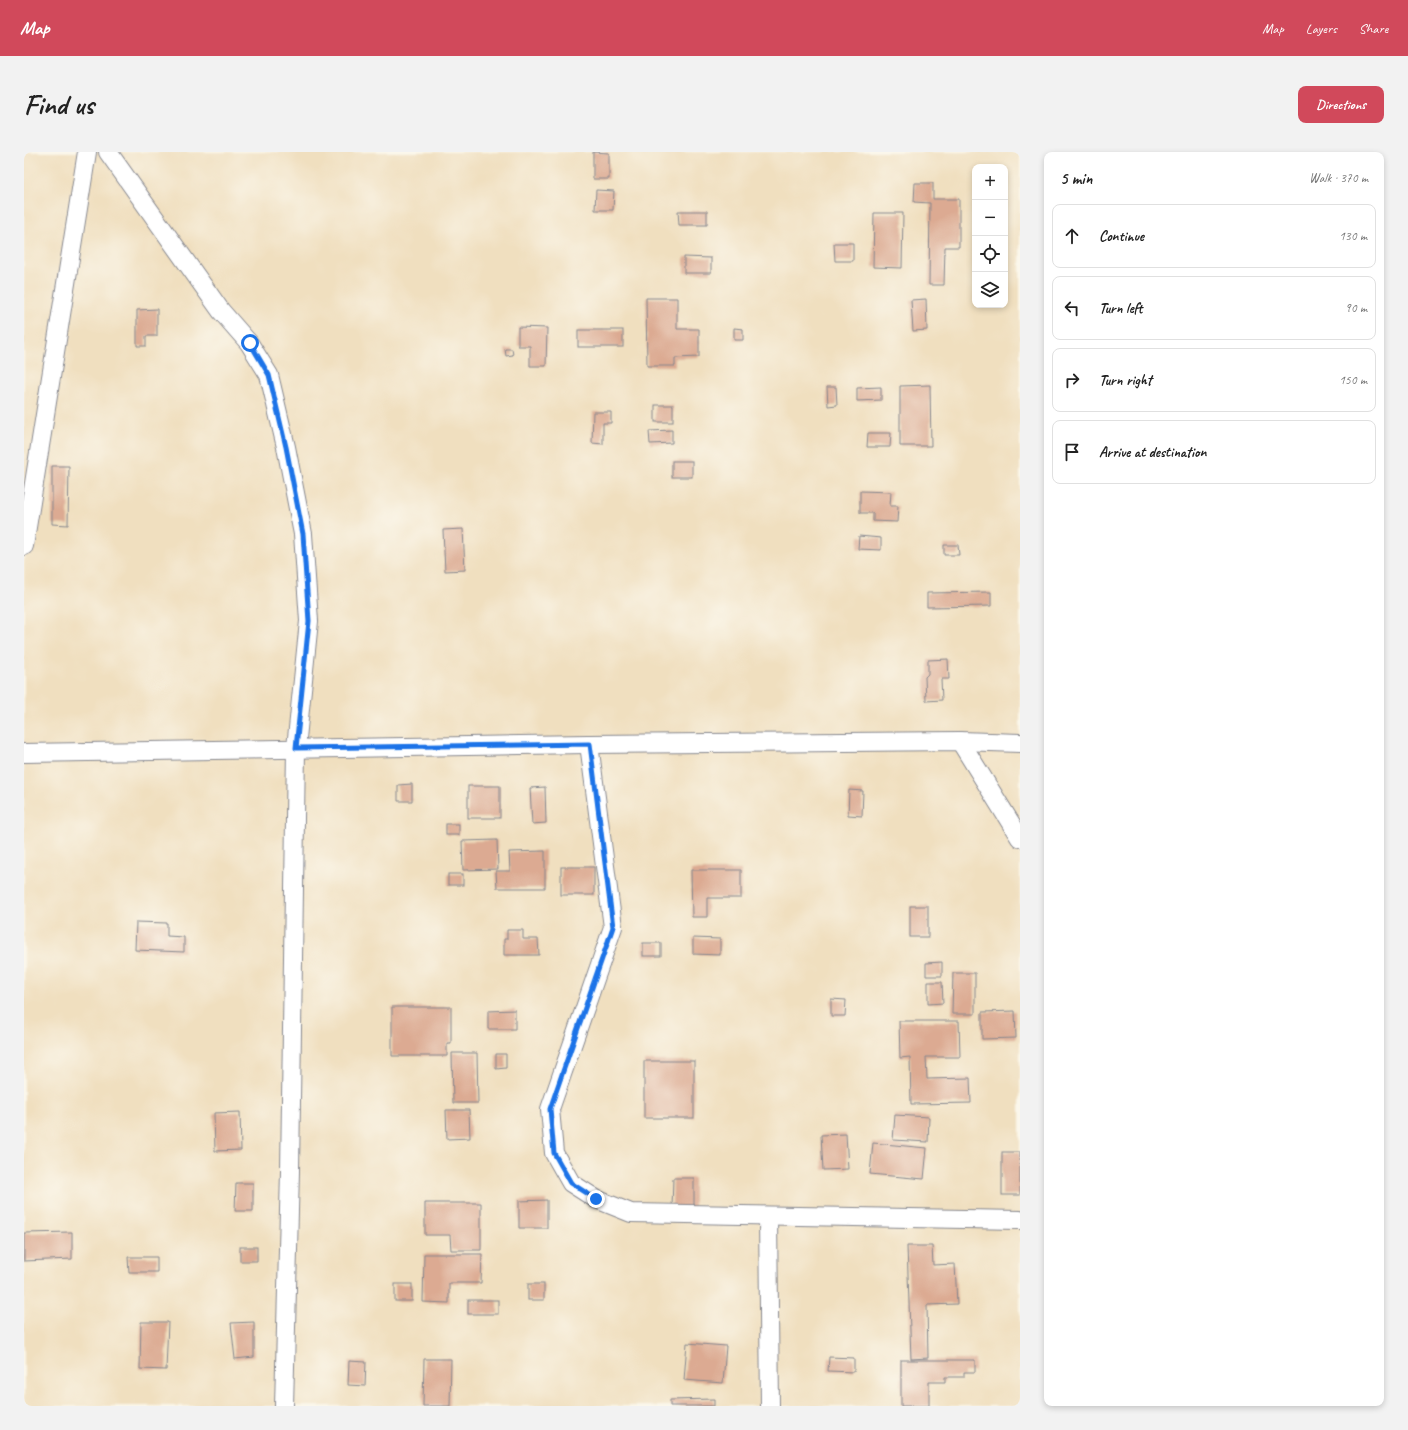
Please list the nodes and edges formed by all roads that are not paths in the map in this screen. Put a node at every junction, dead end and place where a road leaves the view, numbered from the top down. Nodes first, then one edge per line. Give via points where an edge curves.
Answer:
1 (87, 152) edge
2 (108, 152) edge
3 (24, 546) edge
4 (960, 740) junction
5 (1020, 743) edge
6 (590, 744) junction
7 (296, 748) junction
8 (24, 753) edge
9 (1020, 838) edge
10 (768, 1216) junction
11 (1020, 1220) edge
12 (284, 1406) edge
13 (770, 1406) edge

1 - 3 street
2 - 7 street via 221,311 250,343 269,375 303,534 309,621
4 - 5 street
4 - 6 street
4 - 9 street
6 - 7 street
6 - 10 street via 613,927 550,1109 554,1153 571,1183 596,1199 632,1213
7 - 8 street
7 - 12 street
10 - 11 street
10 - 13 street

